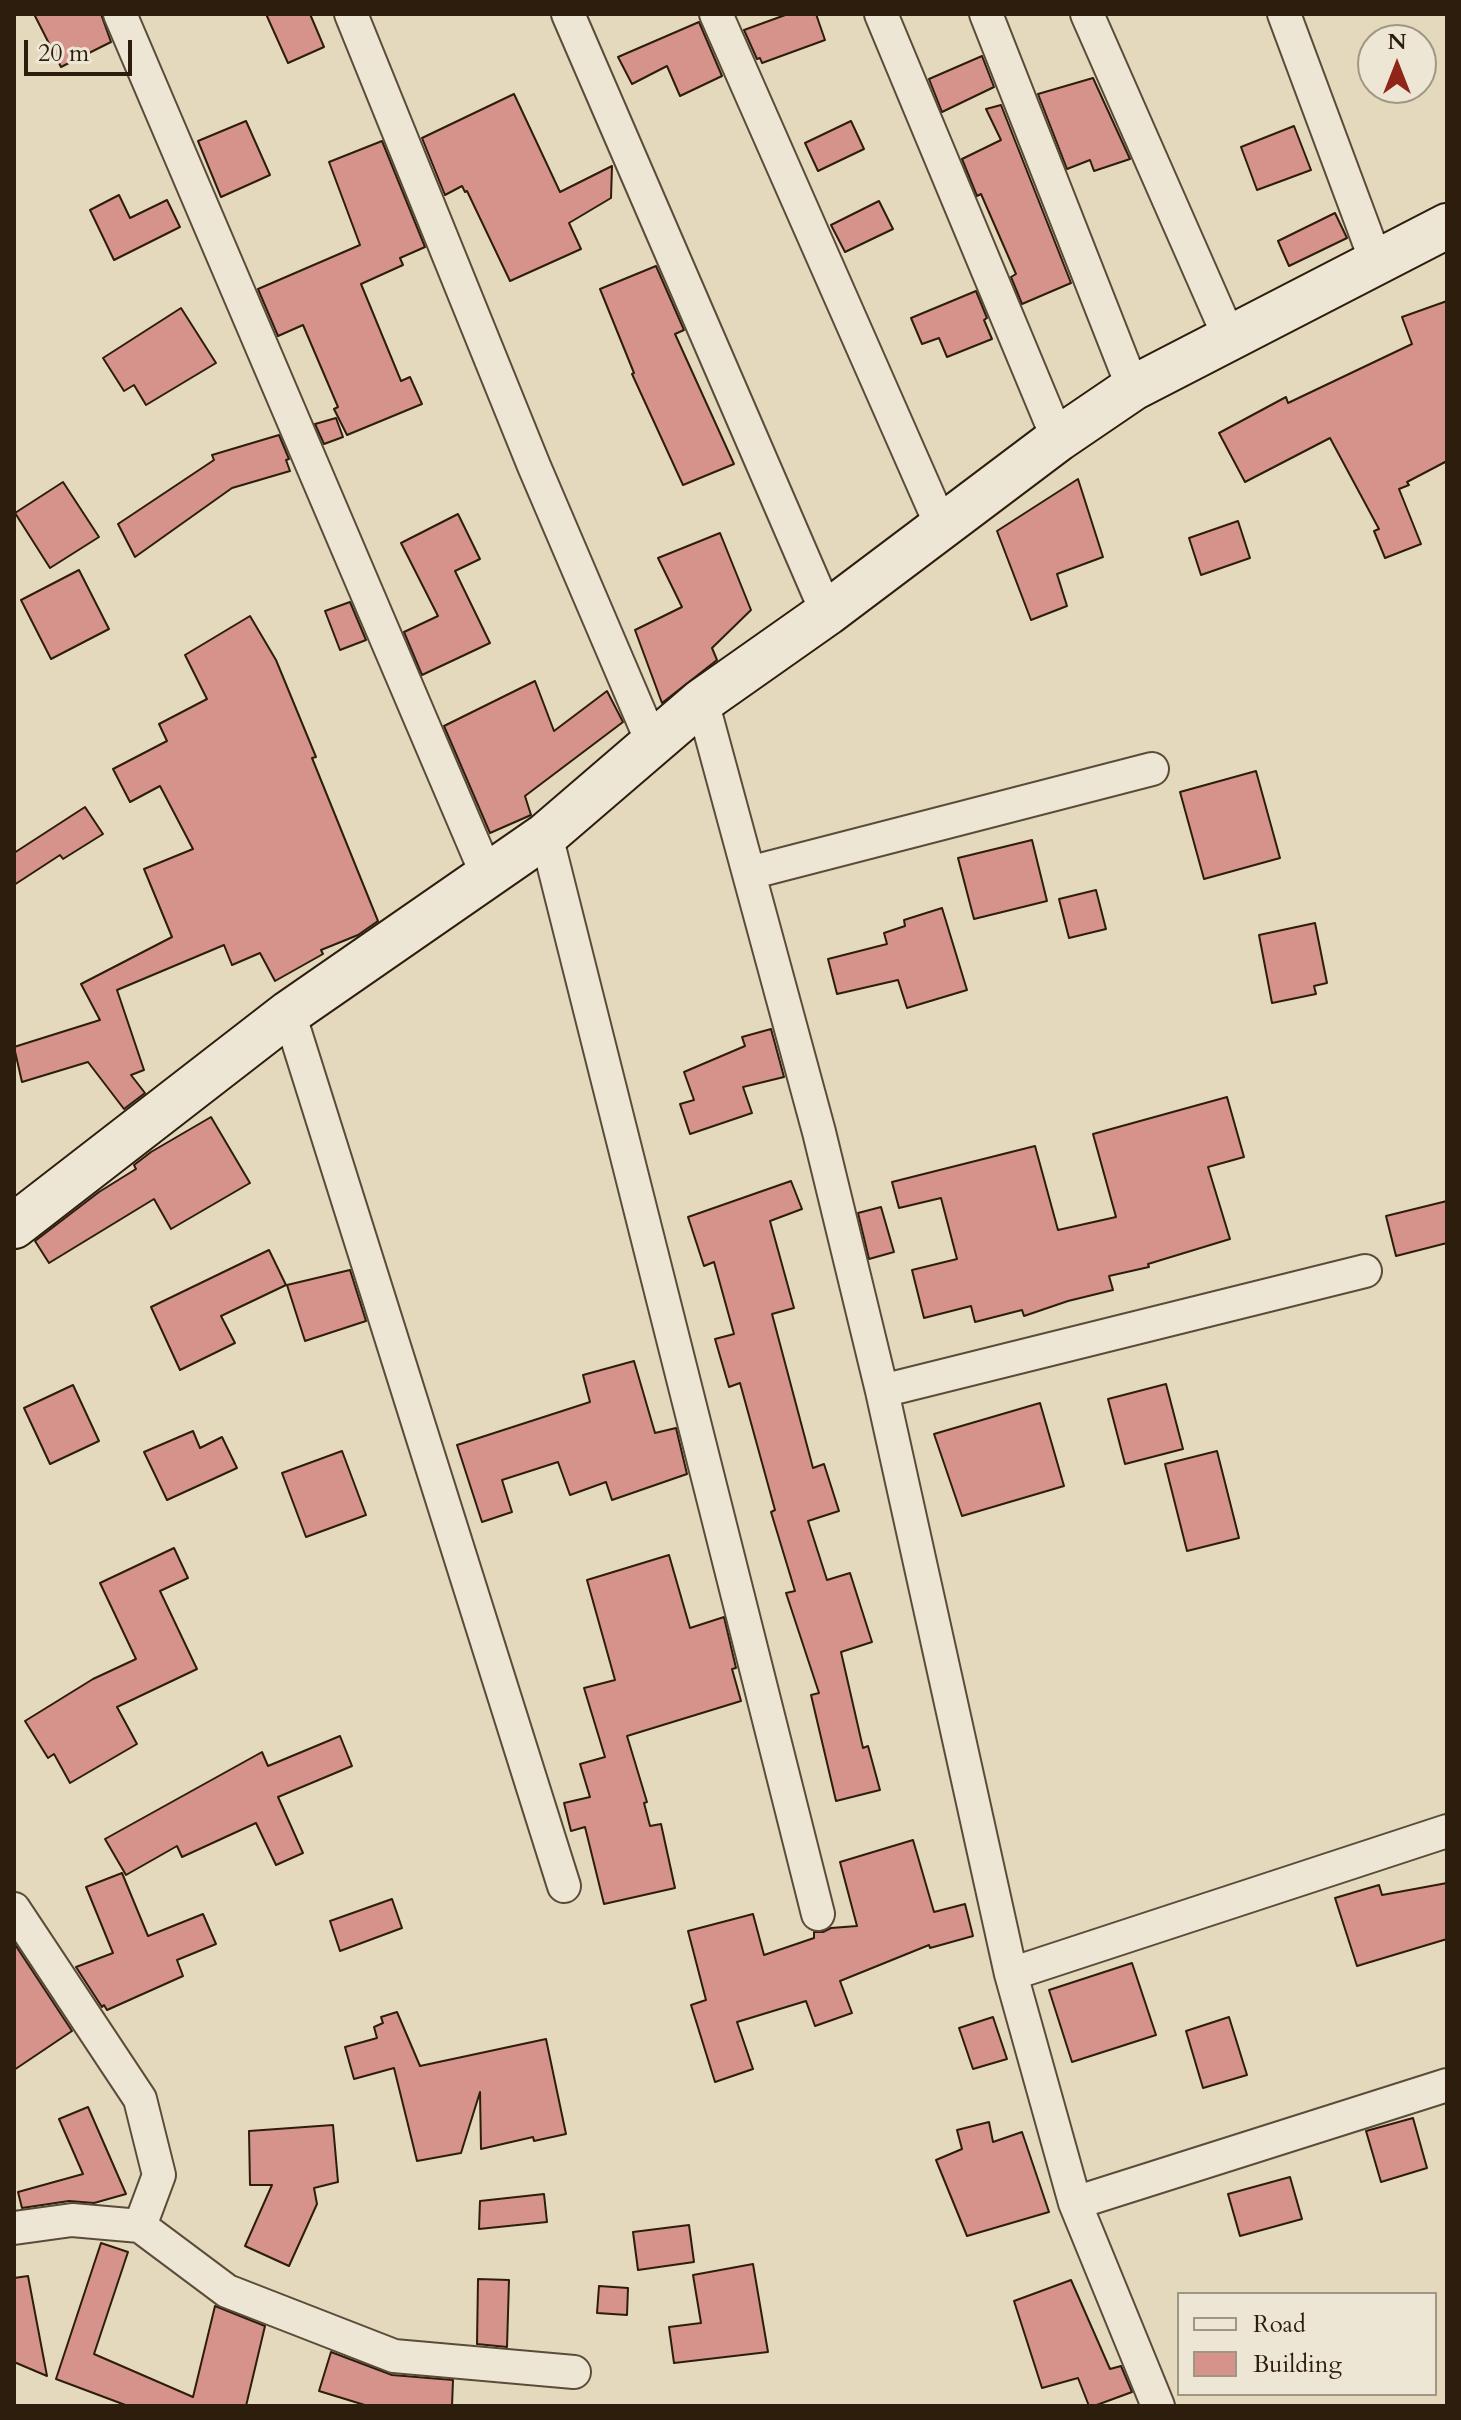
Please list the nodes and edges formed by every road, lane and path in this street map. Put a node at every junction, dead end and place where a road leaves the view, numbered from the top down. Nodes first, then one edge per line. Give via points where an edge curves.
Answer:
1 (120, 14) edge
2 (351, 14) edge
3 (568, 14) edge
4 (716, 14) edge
5 (881, 14) edge
6 (986, 14) edge
7 (1087, 14) edge
8 (1284, 14) edge
9 (1447, 226) edge
10 (1376, 261) junction
11 (1230, 339) junction
12 (1133, 388) junction
13 (1058, 439) junction
14 (941, 525) junction
15 (827, 613) junction
16 (702, 701) junction
17 (652, 742) junction
18 (1152, 769) dead end
19 (546, 835) junction
20 (749, 873) junction
21 (487, 875) junction
22 (289, 1013) junction
23 (14, 1226) edge
24 (1365, 1271) dead end
25 (882, 1391) junction
26 (1447, 1831) edge
27 (564, 1886) dead end
28 (14, 1909) edge
29 (818, 1914) dead end
30 (1011, 1974) junction
31 (1447, 2085) edge
32 (1075, 2203) junction
33 (140, 2226) junction
34 (14, 2228) edge
35 (574, 2372) dead end
36 (1158, 2406) edge

1 - 21 street
2 - 17 street
3 - 15 street
4 - 14 street
5 - 13 street
6 - 12 street
7 - 11 street
8 - 10 street
9 - 10 street
10 - 11 street
11 - 12 street
12 - 13 street
13 - 14 street
14 - 15 street
15 - 16 street
16 - 17 street
16 - 20 street
17 - 19 street
18 - 20 street
19 - 21 street
19 - 29 street
20 - 25 street
21 - 22 street
22 - 23 street
22 - 27 street
24 - 25 street
25 - 30 street
26 - 30 street
28 - 33 street via 140,2099 159,2175
30 - 32 street
31 - 32 street
32 - 36 street
33 - 34 street via 72,2220
33 - 35 street via 227,2291 394,2356

